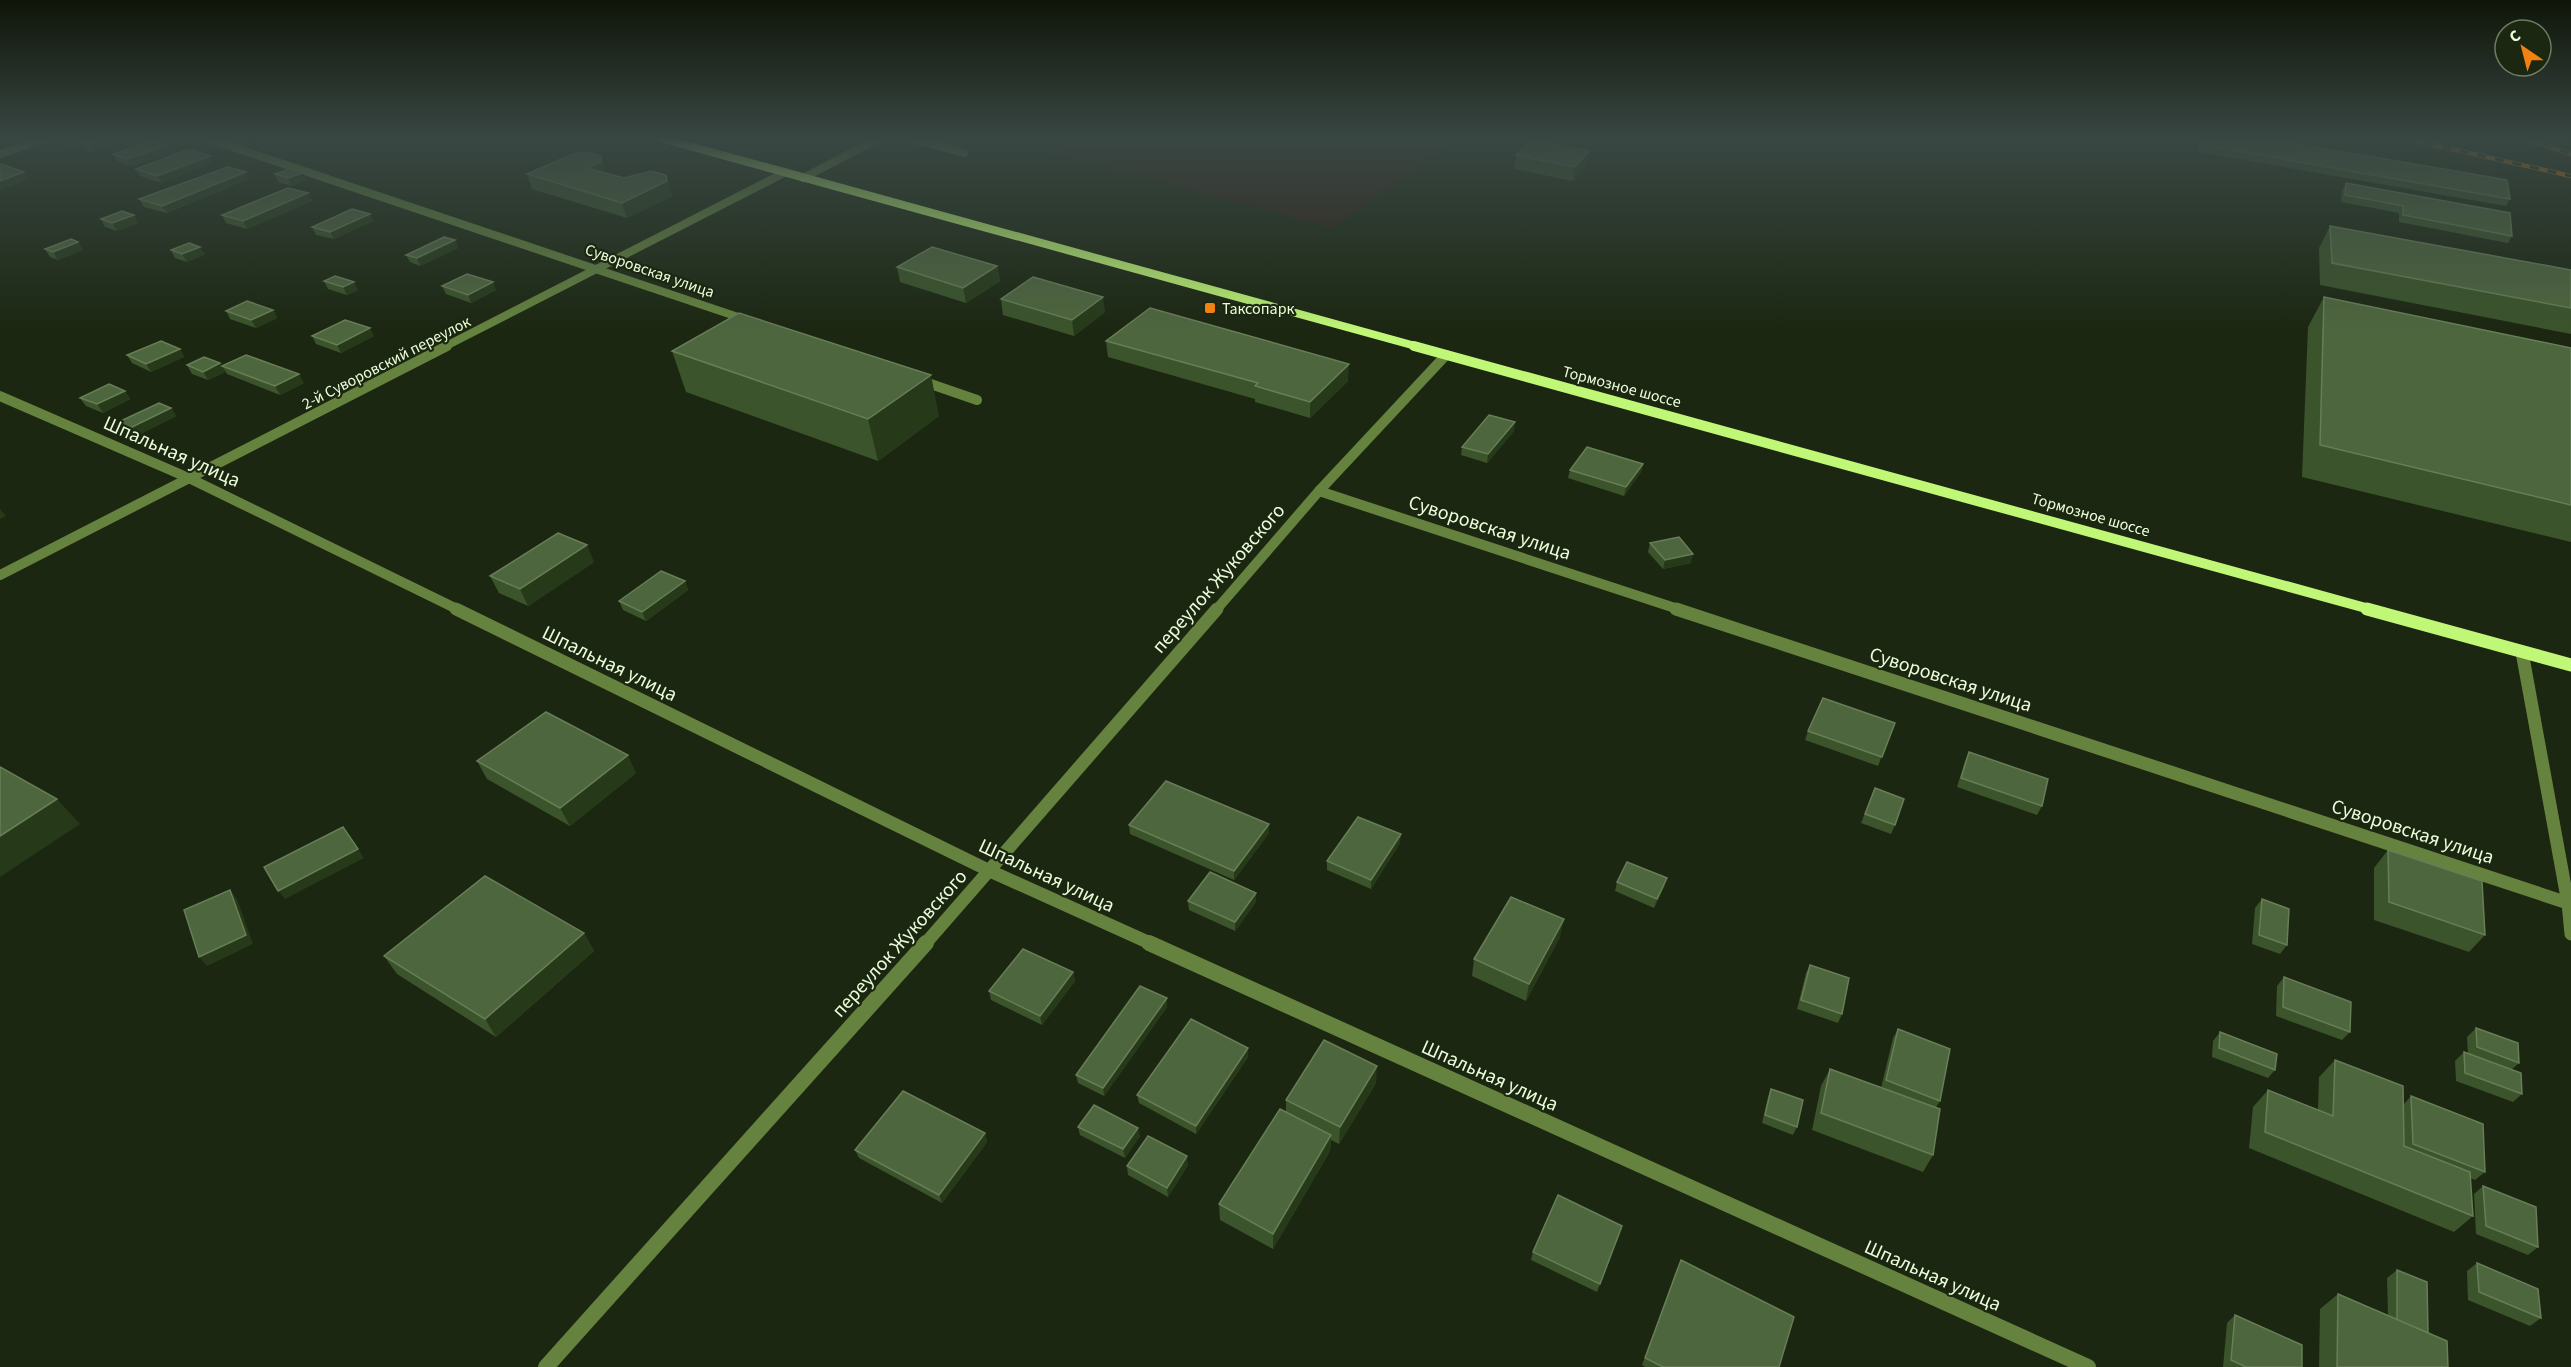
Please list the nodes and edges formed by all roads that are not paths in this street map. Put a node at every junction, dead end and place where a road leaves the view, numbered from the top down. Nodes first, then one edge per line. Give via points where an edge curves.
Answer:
1 (398, 203) edge
2 (726, 203) edge
3 (893, 203) edge
4 (598, 269) junction
5 (754, 323) edge
6 (1446, 355) junction
7 (911, 377) edge
8 (0, 396) edge
9 (978, 400) dead end
10 (191, 479) junction
11 (1319, 491) junction
12 (0, 575) edge
13 (2522, 652) junction
14 (2571, 665) edge
15 (990, 871) junction
16 (2570, 904) edge
17 (2571, 934) edge
18 (546, 1367) edge
19 (2088, 1367) edge

1 - 4 street, Суворовская улица
2 - 4 street, 2-й Суворовский переулок
3 - 6 street, Тормозное шоссе
4 - 5 street, Суворовская улица
4 - 10 street, 2-й Суворовский переулок
6 - 11 street, переулок Жуковского
6 - 13 street, Тормозное шоссе
7 - 9 street
8 - 10 street, Шпальная улица
10 - 12 street, 2-й Суворовский переулок
10 - 15 street, Шпальная улица
11 - 15 street, переулок Жуковского
11 - 16 street, Суворовская улица
13 - 14 street, Тормозное шоссе
13 - 16 street
15 - 18 street, переулок Жуковского
15 - 19 street, Шпальная улица
16 - 17 street

